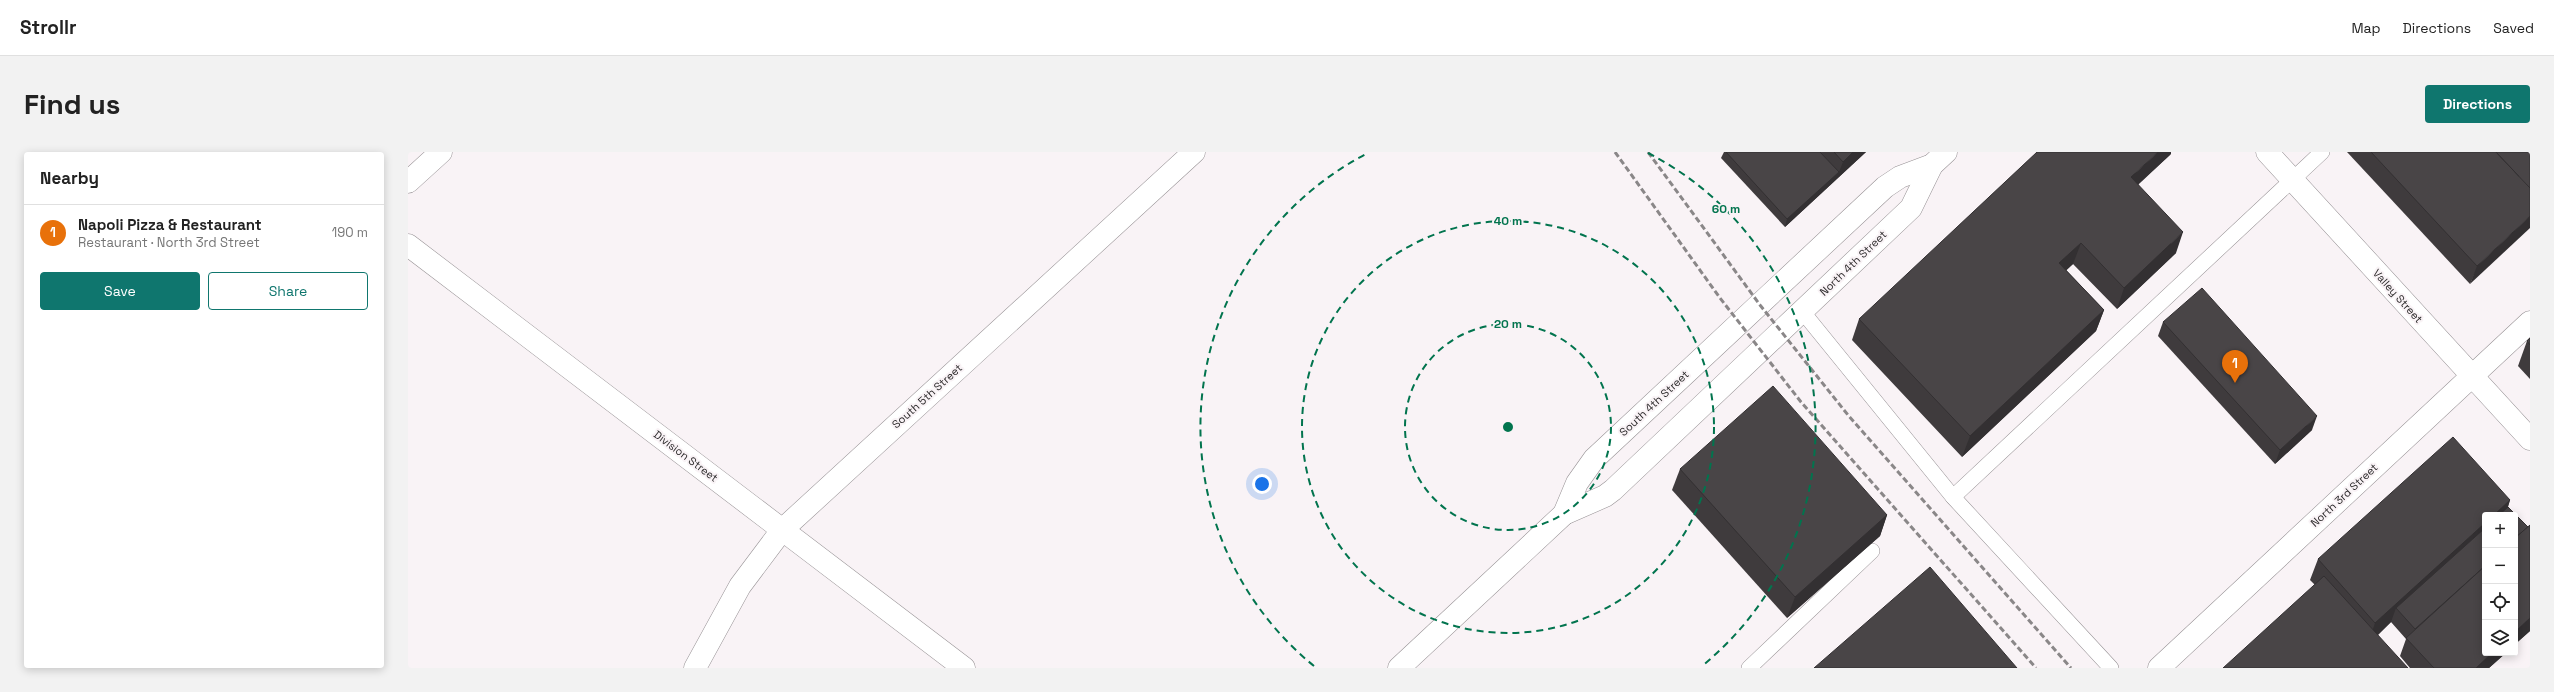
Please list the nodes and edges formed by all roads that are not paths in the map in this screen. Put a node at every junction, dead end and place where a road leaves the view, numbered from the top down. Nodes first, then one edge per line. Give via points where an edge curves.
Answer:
1 (441, 152) edge
2 (1194, 152) edge
3 (2267, 152) edge
4 (2322, 152) edge
5 (1939, 158) edge
6 (2292, 179) junction
7 (408, 182) edge
8 (408, 245) edge
9 (1760, 305) joint
10 (1802, 311) junction
11 (2530, 322) edge
12 (1761, 351) joint
13 (2472, 375) junction
14 (2530, 439) edge
15 (1952, 497) junction
16 (1564, 514) junction
17 (782, 530) junction
18 (1872, 551) edge
19 (695, 668) edge
20 (964, 668) edge
21 (1399, 668) edge
22 (1749, 668) edge
23 (2111, 668) edge
24 (2159, 668) edge

1 - 7 street
2 - 17 street, South 5th Street
3 - 6 street, Valley Street
4 - 6 lane
5 - 9 street, North 4th Street via 1885,187
5 - 10 street, North 4th Street via 1911,208
6 - 13 street, Valley Street
6 - 15 lane
8 - 17 street, Division Street
9 - 16 street, South 4th Street via 1594,459 1580,478
10 - 12 street, North 4th Street
10 - 15 lane
11 - 13 street, North 3rd Street
12 - 16 street, South 4th Street via 1613,490
13 - 14 street, Valley Street
13 - 24 street, North 3rd Street
15 - 23 lane
16 - 21 street, South 4th Street
17 - 19 street, South 5th Street via 740,586
17 - 20 street, Division Street
18 - 22 lane

